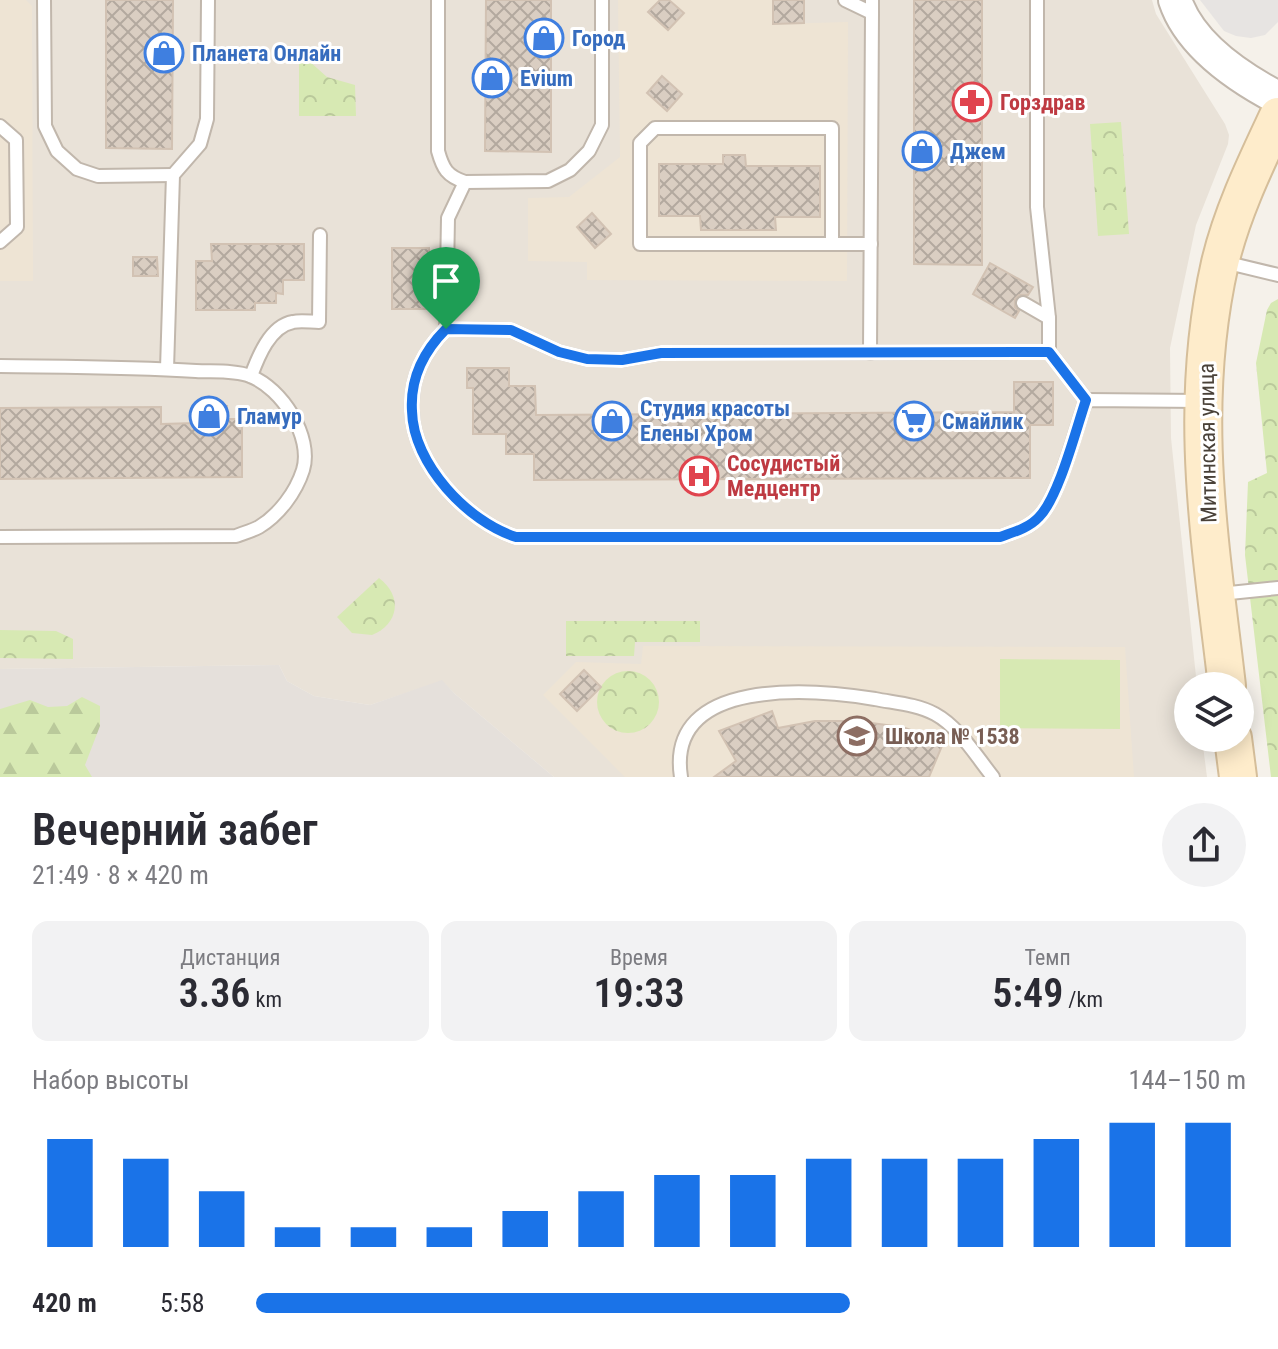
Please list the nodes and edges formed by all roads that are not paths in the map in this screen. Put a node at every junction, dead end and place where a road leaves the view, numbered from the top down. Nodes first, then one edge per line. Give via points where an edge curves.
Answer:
1 (44, 0) edge
2 (208, 0) edge
3 (438, 0) edge
4 (602, 0) edge
5 (845, 0) edge
6 (1037, 0) edge
7 (1175, 0) edge
8 (872, 6) edge
9 (1278, 98) edge
10 (1278, 116) edge
11 (0, 126) edge
12 (173, 175) junction
13 (465, 182) junction
14 (320, 235) dead end
15 (0, 242) edge
16 (832, 244) junction
17 (871, 244) junction
18 (1221, 261) junction
19 (1278, 275) edge
20 (1023, 303) dead end
21 (1049, 318) junction
22 (446, 329) junction
23 (1049, 352) junction
24 (870, 353) junction
25 (0, 366) edge
26 (167, 369) junction
27 (251, 376) junction
28 (1086, 400) junction
29 (1202, 401) junction
30 (0, 537) edge
31 (1278, 588) edge
32 (1216, 595) junction
33 (1225, 672) edge
34 (1235, 752) edge
35 (681, 777) edge
36 (993, 777) edge
37 (1238, 777) edge

1 - 12 lane via 45,126 57,151 77,169 98,176
2 - 12 lane via 207,119 200,144
3 - 13 lane via 438,151 443,168
4 - 13 lane via 602,125 589,151 570,170 548,181
5 - 8 lane
6 - 21 lane via 1037,207
7 - 9 street via 1197,38 1222,62
8 - 17 lane
10 - 18 main road, Митинская улица
11 - 15 lane via 16,140 17,227
12 - 26 lane
13 - 22 lane via 448,218
14 - 27 lane via 319,322 291,321 273,333
16 - 16 lane via 640,244 640,143 655,128 832,128
16 - 17 lane
17 - 24 lane
18 - 19 lane
18 - 29 main road, Митинская улица
20 - 21 lane
21 - 23 lane
22 - 24 lane via 511,330 587,359 661,353
22 - 28 lane via 416,372 411,412 421,448 441,481 475,517 516,537 1000,537 1040,516
23 - 24 lane
23 - 28 lane
25 - 26 lane
26 - 27 lane
27 - 30 lane via 292,413 303,437 305,462 297,487 259,528 236,536
28 - 29 lane
29 - 32 main road, Митинская улица
31 - 32 lane
32 - 33 main road, Митинская улица
34 - 37 main road
35 - 36 lane via 683,742 692,724 709,709 782,692 838,693 915,706 954,728

